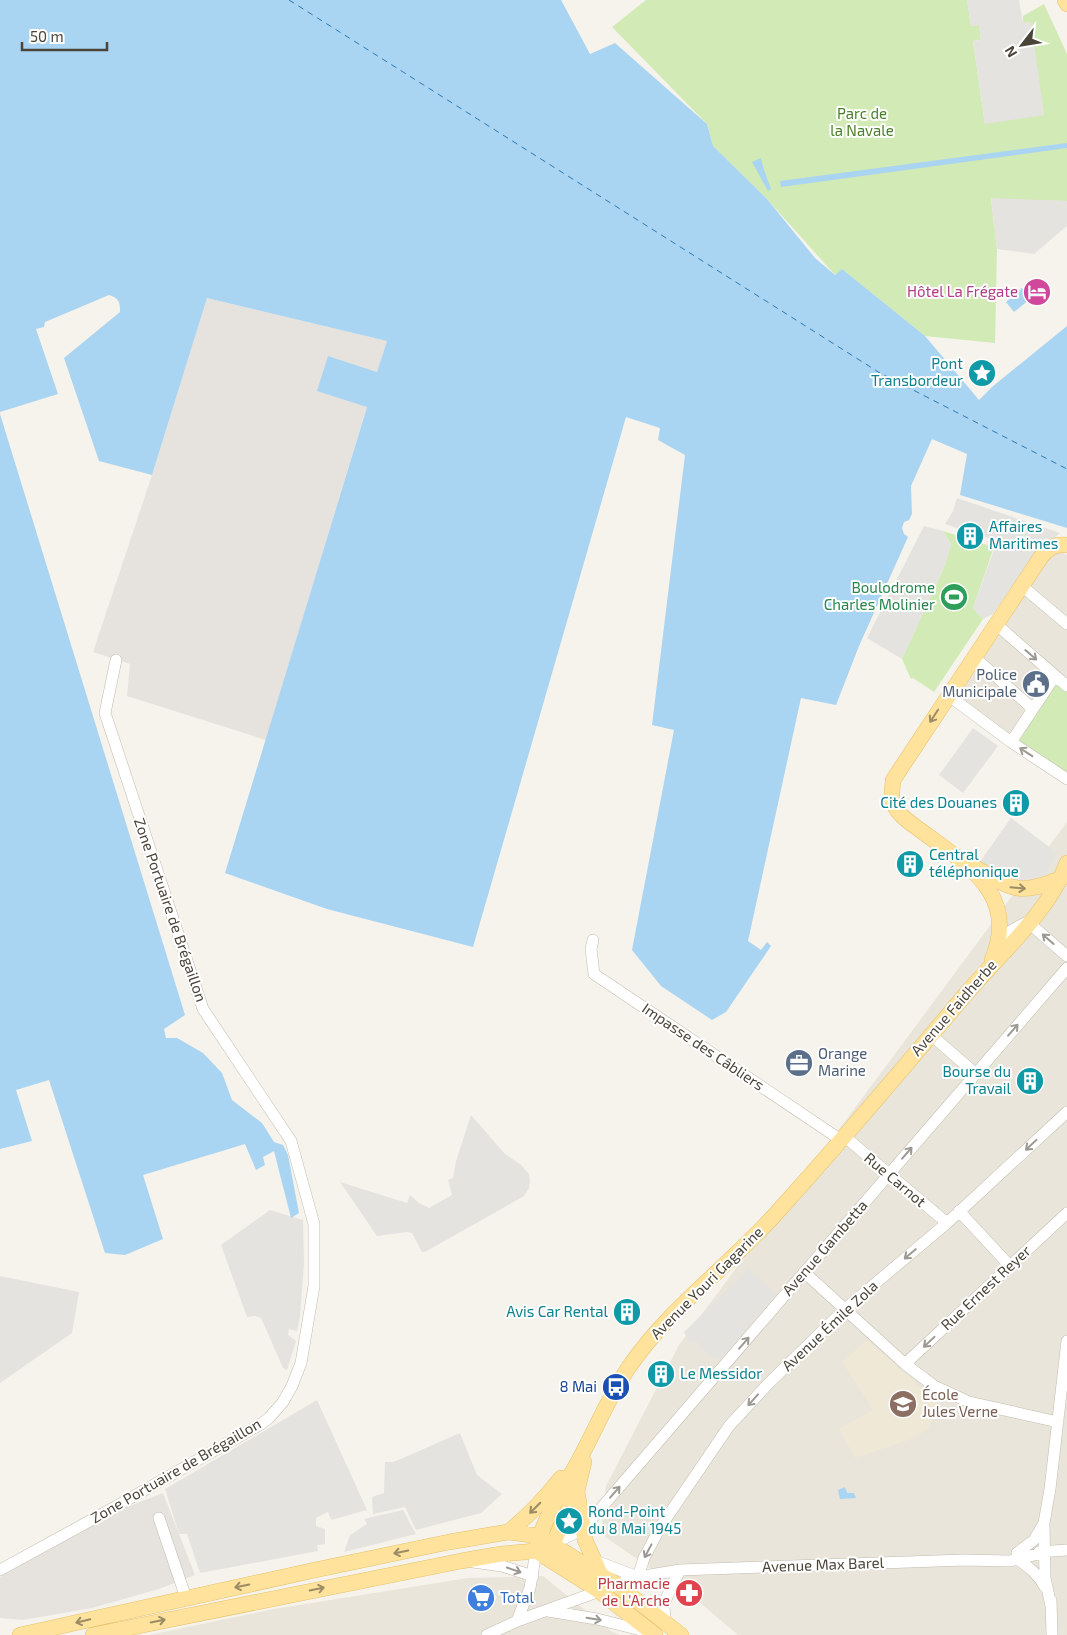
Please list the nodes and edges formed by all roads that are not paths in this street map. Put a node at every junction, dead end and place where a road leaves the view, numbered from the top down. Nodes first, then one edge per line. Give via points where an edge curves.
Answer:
1 (1065, 0) edge
2 (1067, 4) edge
3 (1067, 545) edge
4 (1022, 586) junction
5 (996, 624) junction
6 (1067, 624) edge
7 (974, 657) junction
8 (116, 660) dead end
9 (1055, 676) junction
10 (1067, 686) edge
11 (948, 695) junction
12 (1033, 709) junction
13 (1011, 742) junction
14 (1067, 779) edge
15 (959, 859) junction
16 (1065, 872) edge
17 (1029, 923) junction
18 (1000, 937) junction
19 (593, 940) dead end
20 (1067, 956) edge
21 (989, 966) junction
22 (1067, 968) edge
23 (931, 1035) junction
24 (976, 1074) junction
25 (1067, 1112) edge
26 (843, 1138) junction
27 (889, 1174) junction
28 (959, 1211) junction
29 (1067, 1213) edge
30 (947, 1223) junction
31 (1010, 1266) junction
32 (804, 1272) junction
33 (845, 1309) junction
34 (1067, 1341) edge
35 (905, 1364) junction
36 (1058, 1422) junction
37 (588, 1443) junction
38 (1050, 1490) junction
39 (577, 1491) junction
40 (159, 1518) dead end
41 (1044, 1523) junction
42 (583, 1529) junction
43 (508, 1532) junction
44 (539, 1536) junction
45 (553, 1544) junction
46 (1067, 1550) edge
47 (536, 1551) junction
48 (1046, 1552) junction
49 (1017, 1556) junction
50 (593, 1560) junction
51 (462, 1561) junction
52 (0, 1570) edge
53 (680, 1570) junction
54 (601, 1574) junction
55 (532, 1576) junction
56 (638, 1577) junction
57 (617, 1585) junction
58 (599, 1591) junction
59 (1048, 1592) junction
60 (186, 1598) junction
61 (1051, 1606) junction
62 (546, 1610) junction
63 (516, 1621) junction
64 (665, 1622) junction
65 (503, 1631) edge
66 (654, 1634) edge
67 (20, 1635) edge
68 (93, 1635) edge
69 (487, 1635) edge
70 (680, 1635) edge
71 (1052, 1635) edge

1 - 2 main road
3 - 4 main road via 1051,547
4 - 5 main road
4 - 6 street
5 - 7 main road
5 -> 9 street
7 - 11 main road
7 - 12 street
8 - 52 street, Zone Portuaire de Brégaillon via 105,712 108,722 203,1009 291,1141 314,1224 314,1286 301,1363 283,1402 269,1418
9 - 10 street
9 - 12 street
11 - 13 street
11 -> 15 main road via 893,780 892,799 903,817
12 - 13 street
14 -> 13 street
15 -> 16 main road via 1009,887 1019,889 1038,887
15 - 18 main road via 991,892 997,906
16 - 17 main road, Avenue Faidherbe
17 - 18 street
20 -> 17 street
17 - 21 main road, Avenue Faidherbe
18 - 21 main road
19 - 26 street, Impasse des Câbliers via 594,974
21 - 23 main road, Avenue Faidherbe
24 -> 22 street, Avenue Gambetta
23 - 24 street
23 - 26 main road, Avenue Faidherbe
27 -> 24 street, Avenue Gambetta
25 -> 28 street, Avenue Émile Zola
26 - 27 street, Rue Carnot
26 - 37 main road, Avenue Youri Gagarine via 769,1221 668,1318 616,1387
27 - 30 street, Rue Carnot
27 - 32 street, Avenue Gambetta
28 - 30 street, Avenue Émile Zola
28 - 31 street
29 - 31 street, Rue Ernest Reyer
30 -> 33 street, Avenue Émile Zola
31 -> 35 street, Rue Ernest Reyer
32 - 33 street
42 -> 32 street, Avenue Gambetta
33 - 35 street
33 -> 56 street, Avenue Émile Zola via 729,1426 661,1526
34 - 36 street
35 - 36 street via 934,1386 969,1402
36 - 38 street
37 - 39 main road, Avenue Youri Gagarine
37 -> 43 main road, Avenue Youri Gagarine via 542,1502
37 - 44 main road, Avenue Youri Gagarine
38 - 41 street
38 - 48 street
39 - 42 main road
39 - 45 main road, Avenue Youri Gagarine
40 - 60 street
41 - 48 street
41 - 49 street via 1034,1540
42 - 45 street
42 - 50 main road
43 - 44 main road
43 -> 60 main road
44 - 45 main road
44 - 47 main road, Avenue Youri Gagarine
45 - 47 main road
45 - 54 main road
46 - 48 street, Avenue Max Barel
47 - 51 main road
47 - 55 street
47 - 58 main road
48 - 49 street, Avenue Max Barel
48 - 59 street
48 - 61 street via 1052,1577
49 - 53 street, Avenue Max Barel
49 - 59 street via 1040,1578
50 - 54 main road
50 - 56 street
51 -> 55 street via 502,1566
68 -> 51 main road
53 - 56 street, Avenue Max Barel
53 - 64 street via 664,1604
54 - 57 main road
54 - 58 street
55 - 63 street
56 - 57 street, Avenue Max Barel
57 - 58 street, Avenue Max Barel
57 - 64 main road
58 - 62 street, Avenue Max Barel
58 - 66 main road
59 - 61 street
60 -> 67 main road
61 - 71 street
62 - 63 street, Avenue Max Barel
62 -> 66 street via 612,1622
63 - 65 street, Avenue Max Barel
64 - 70 main road
65 - 69 street, Avenue Max Barel

